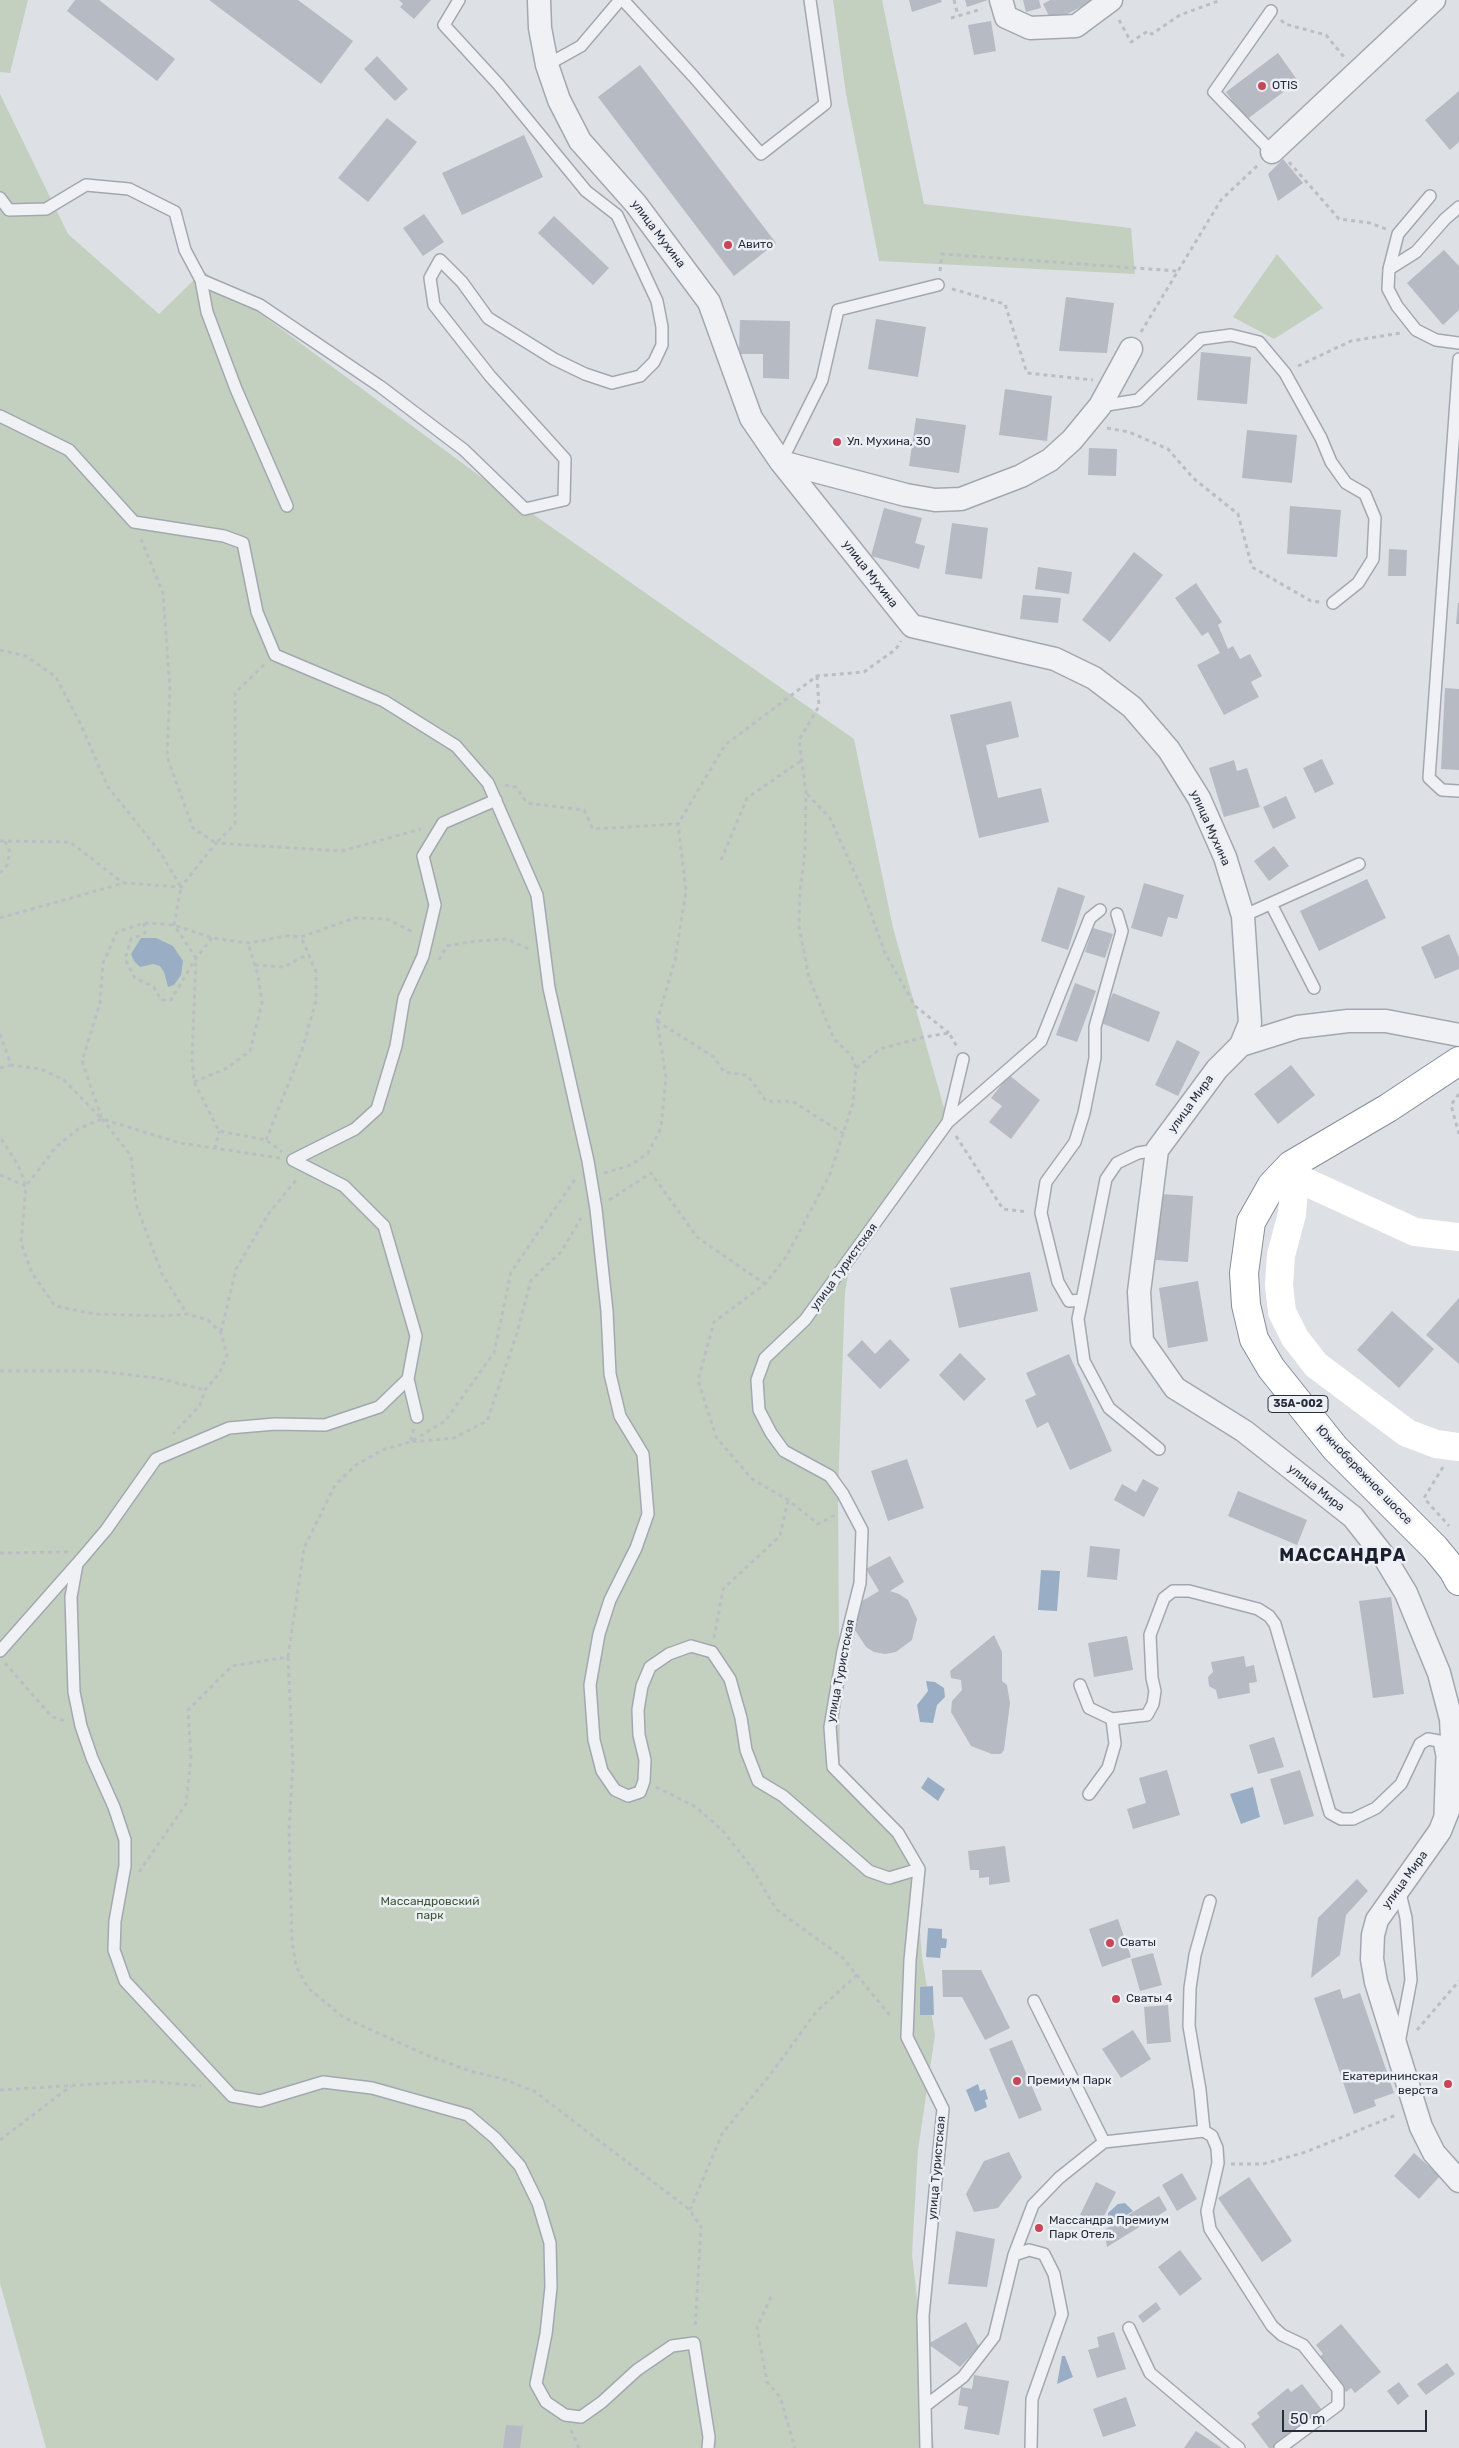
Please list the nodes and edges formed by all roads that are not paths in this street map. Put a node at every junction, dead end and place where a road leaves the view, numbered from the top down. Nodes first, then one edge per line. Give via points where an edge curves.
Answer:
1 (459, 0) edge
2 (539, 0) edge
3 (621, 0) edge
4 (810, 0) edge
5 (1434, 0) edge
6 (1001, 2) edge
7 (1114, 6) edge
8 (1271, 11) road end
9 (546, 65) junction
10 (1274, 150) joint
11 (1430, 196) dead end
12 (0, 198) edge
13 (636, 204) junction
14 (1459, 207) edge
15 (617, 215) junction
16 (1390, 269) junction
17 (201, 280) junction
18 (938, 285) road end
19 (1459, 343) edge
20 (1131, 349) road end
21 (1459, 361) edge
22 (1100, 406) junction
23 (0, 416) edge
24 (781, 462) junction
25 (1454, 504) edge
26 (287, 506) dead end
27 (1334, 603) road end
28 (1459, 791) edge
29 (496, 800) junction
30 (1359, 864) dead end
31 (1271, 904) junction
32 (1100, 910) dead end
33 (1117, 914) dead end
34 (1243, 916) junction
35 (1314, 988) dead end
36 (1459, 1035) edge
37 (1241, 1045) junction
38 (963, 1058) road end
39 (1459, 1061) edge
40 (1459, 1077) edge
41 (948, 1122) junction
42 (1157, 1150) junction
43 (1295, 1177) junction
44 (1459, 1237) edge
45 (1082, 1300) junction
46 (408, 1379) junction
47 (417, 1417) road end
48 (1159, 1449) dead end
49 (1451, 1457) edge
50 (1456, 1542) edge
51 (77, 1564) junction
52 (1459, 1581) edge
53 (2, 1656) edge
54 (1080, 1685) dead end
55 (1112, 1719) junction
56 (1089, 1794) dead end
57 (1440, 1831) junction
58 (919, 1870) junction
59 (1399, 1887) junction
60 (1210, 1901) dead end
61 (1034, 2002) dead end
62 (1398, 2052) junction
63 (1204, 2131) junction
64 (1104, 2142) junction
65 (1459, 2181) edge
66 (1014, 2255) junction
67 (1129, 2328) dead end
68 (925, 2406) junction
69 (708, 2448) edge
70 (926, 2448) edge
71 (1031, 2448) edge
72 (1239, 2448) edge
73 (1280, 2448) edge

1 - 15 lane via 444,25 499,85 586,190
2 - 9 street, улица Мухина
3 - 4 lane via 761,154 825,104
3 - 9 lane via 581,46
5 - 10 street
6 - 7 street via 1006,17 1030,28 1076,26
8 - 10 lane via 1214,92
9 - 13 street, улица Мухина via 580,141
11 - 16 lane via 1398,234
12 - 17 lane via 9,210 46,209 86,185 129,189 175,212 186,250
13 - 15 lane
13 - 24 street, улица Мухина via 709,302 751,418
14 - 16 lane via 1416,252
15 - 17 lane via 658,301 662,327 662,345 654,362 640,376 612,383 585,374 554,359 488,318 462,282 440,260 430,278 434,305 490,376 565,459 564,500 524,509 464,450 381,387 260,306
16 - 19 lane via 1388,289 1396,306 1416,330 1436,340
17 - 26 lane via 207,312 229,372
18 - 24 lane via 838,310 822,380
20 - 22 street
21 - 25 lane
22 - 24 street via 1072,440 1050,460 1021,476 961,499 935,500 906,495
22 - 27 lane via 1138,400 1201,339 1231,335 1260,342 1285,373 1331,462 1346,483 1365,494 1375,518 1373,559 1358,583
23 - 29 lane via 69,450 134,522 224,536 243,543 257,612 275,654 384,701 456,746 488,783
24 - 34 street, улица Мухина via 912,626 1055,659 1094,678 1132,707 1169,750 1199,798 1225,857
25 - 28 lane via 1429,778 1442,790
29 - 46 lane via 443,823 423,856 434,905 423,956 404,998 396,1046 377,1109 354,1129 293,1160 344,1186 384,1226 416,1336
29 - 58 lane via 537,895 549,988 596,1208 610,1374 620,1416 643,1454 648,1514 636,1548 610,1600 599,1634 590,1685 594,1740 602,1771 615,1790 628,1796 640,1792 645,1760 638,1710 642,1686 650,1667 669,1654 690,1646 712,1652 730,1679 742,1718 746,1750 758,1781 783,1796 869,1871 889,1878
30 - 31 lane
31 - 34 lane
31 - 35 lane
32 - 41 lane via 1090,918 1041,1041
33 - 45 lane via 1122,931 1095,1026 1095,1058 1084,1113 1075,1142 1046,1182 1041,1213 1058,1282 1069,1301
34 - 37 street, улица Мухина via 1250,1023
36 - 37 street, улица Мира via 1386,1021 1348,1021 1298,1027
37 - 42 street, улица Мира via 1217,1069
38 - 41 lane
39 - 52 main road, Южнобережное шоссе / 35А-002 via 1388,1108 1291,1165 1272,1185 1250,1222 1244,1273 1246,1305 1254,1339 1271,1368 1335,1448 1435,1548
40 - 43 main road, Южнобережное шоссе / 35А-002 via 1336,1149
41 - 58 lane, улица Туристская via 805,1320 765,1358 758,1380 758,1410 775,1439 784,1451 830,1476 862,1530 860,1583 843,1651 830,1727 833,1766 898,1833
42 - 45 lane via 1138,1153 1117,1163 1106,1179
42 - 57 street, улица Мира via 1139,1292 1142,1341 1176,1388 1244,1431 1345,1510 1383,1554 1406,1593 1436,1665 1451,1719 1455,1793
43 - 44 main road via 1415,1232
43 - 49 main road via 1279,1285 1282,1312 1295,1338 1316,1365 1407,1433 1436,1444
43 - 50 main road, Южнобережное шоссе / 35А-002 via 1276,1196 1260,1229 1256,1277 1267,1332 1295,1376 1349,1436
45 - 48 lane via 1078,1319 1084,1361 1109,1408
46 - 47 lane
46 - 51 lane via 379,1406 325,1426 275,1424 229,1428 156,1459
51 - 53 lane
51 - 69 lane via 72,1597 74,1692 92,1758 125,1840 125,1866 115,1921 114,1950 125,1981 232,2096 260,2100 323,2082 372,2088 468,2115 520,2166 538,2203 550,2243 551,2287 536,2384 546,2402 565,2415 581,2416 672,2346 694,2343
54 - 55 lane via 1089,1708
55 - 56 lane via 1113,1752 1108,1768
55 - 57 lane via 1147,1715 1153,1704 1155,1690 1150,1634 1164,1598 1173,1592 1189,1591 1248,1605 1269,1616 1275,1624 1330,1812 1341,1819 1353,1819 1376,1808 1401,1784 1420,1744 1428,1739 1439,1741 1442,1756
57 - 59 street, улица Мира
58 - 68 lane, улица Туристская via 910,1960 907,2037 943,2110 923,2316
59 - 62 lane via 1406,1918 1411,1980
59 - 62 street, улица Мира via 1377,1920 1372,1959
60 - 63 lane via 1195,1955 1189,2026
61 - 64 lane
62 - 65 street, улица Мира via 1421,2127 1434,2154
63 - 64 lane
63 - 73 lane via 1212,2136 1218,2163 1207,2211 1210,2229 1272,2326 1303,2345 1338,2389 1338,2406
64 - 66 lane via 1059,2178 1033,2205
66 - 68 lane via 994,2337 962,2377
66 - 71 lane via 1029,2250 1044,2254 1054,2274 1062,2314 1032,2399
67 - 72 lane via 1150,2373
68 - 70 lane, улица Туристская

